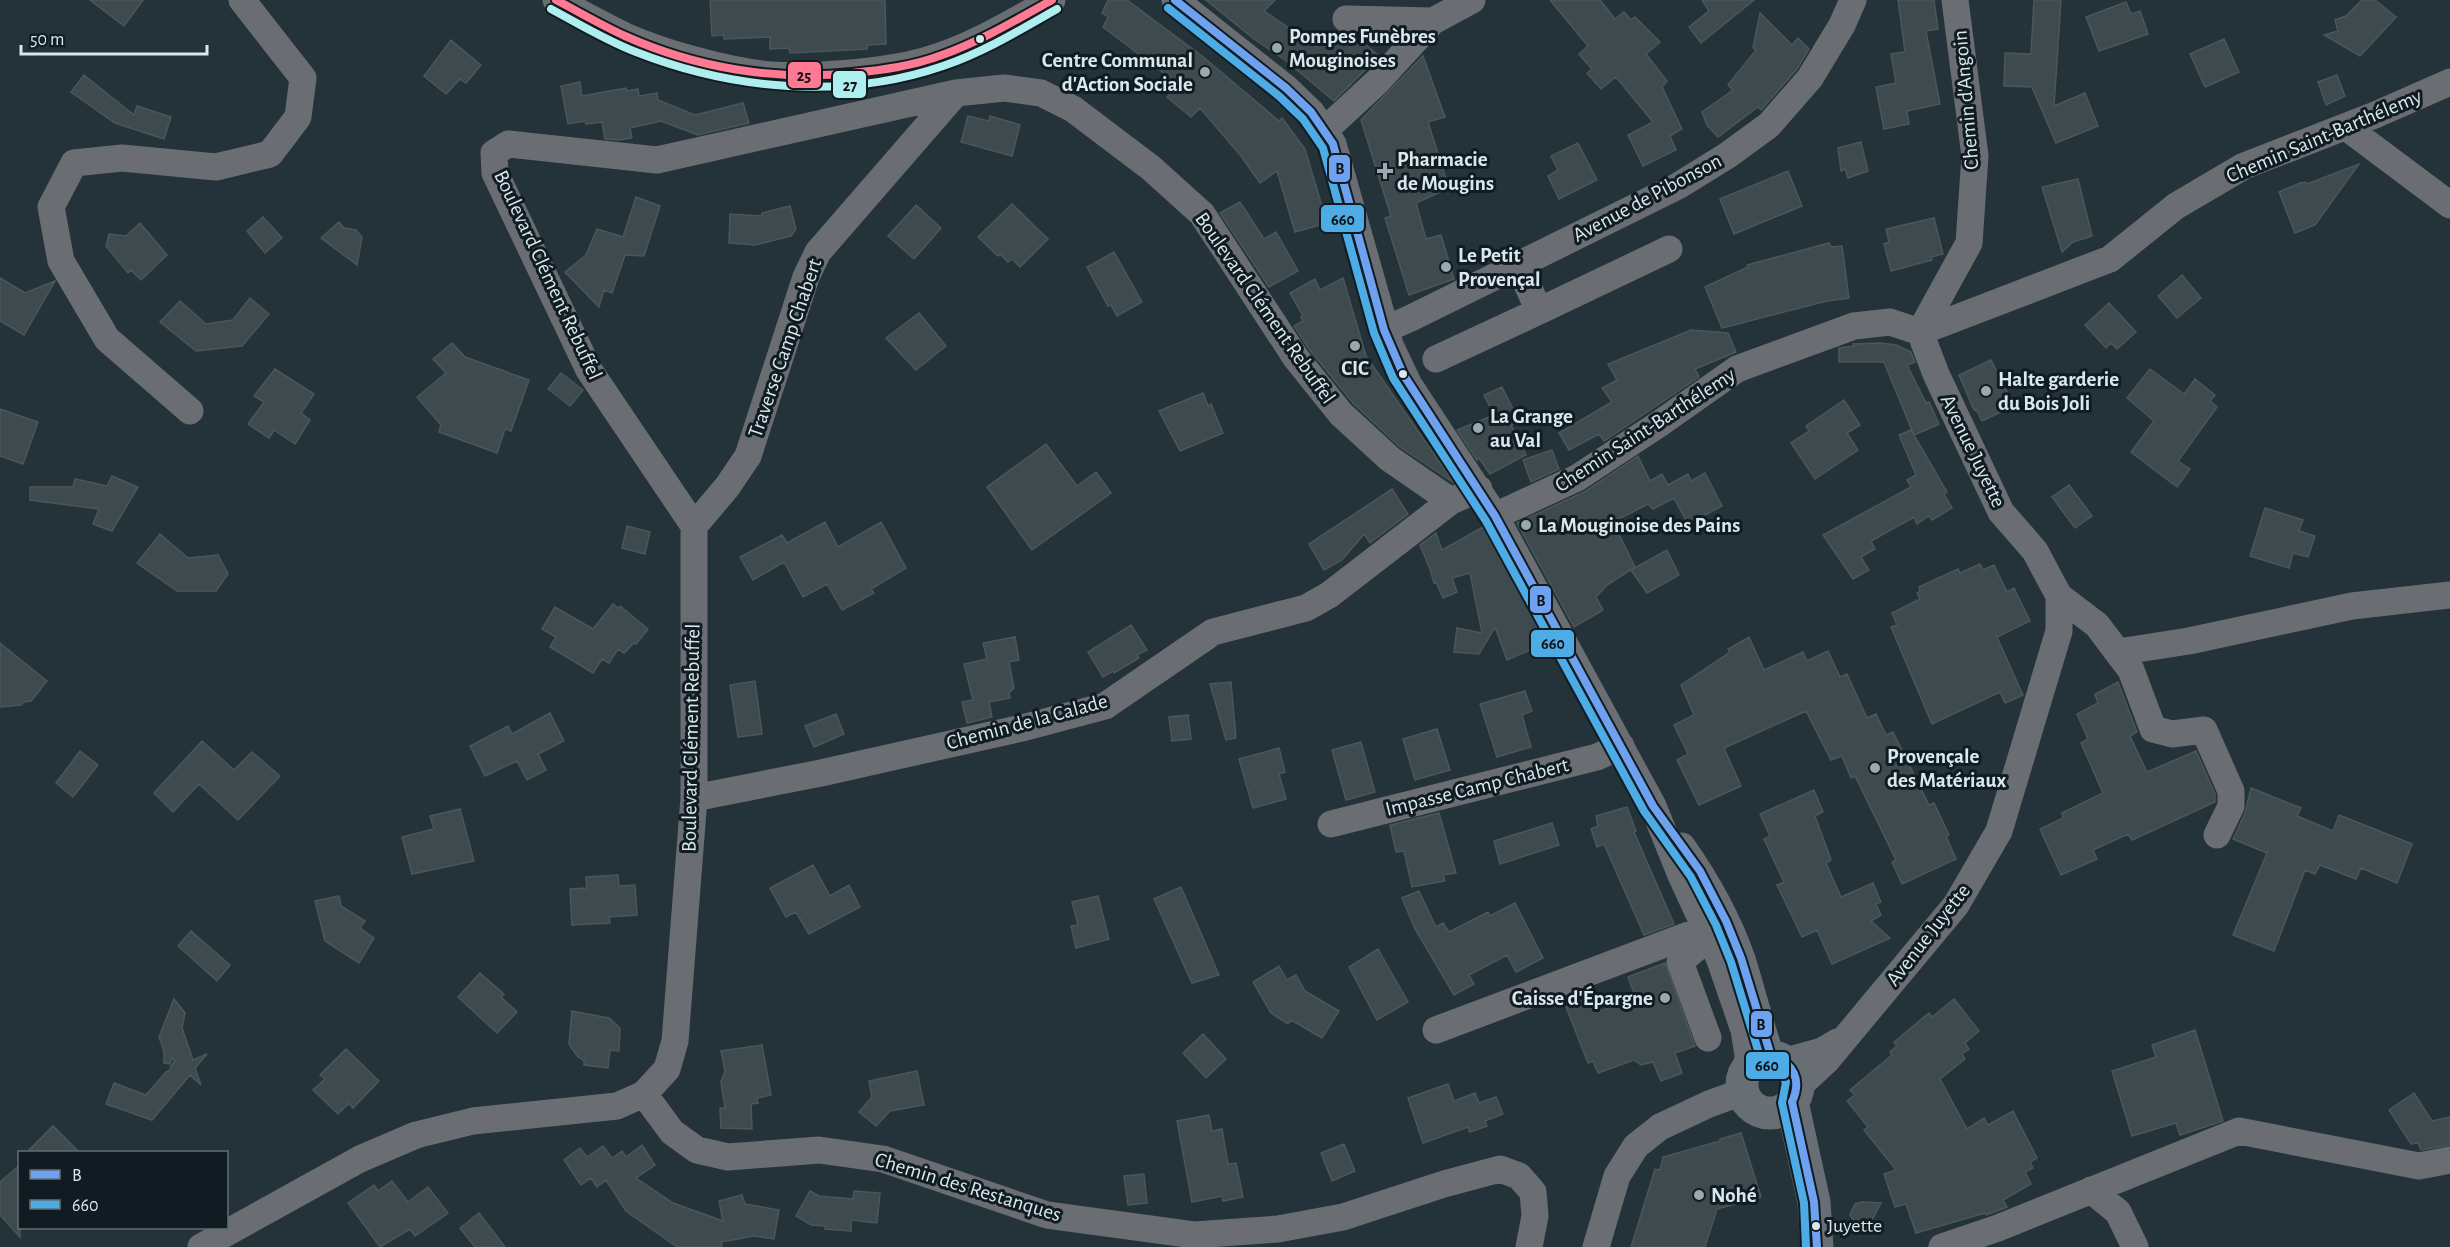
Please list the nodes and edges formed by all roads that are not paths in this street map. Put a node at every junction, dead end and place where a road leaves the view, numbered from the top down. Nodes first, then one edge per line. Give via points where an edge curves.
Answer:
1 (242, 0) edge
2 (556, 0) edge
3 (1175, 0) edge
4 (1472, 0) edge
5 (1853, 0) edge
6 (1956, 0) edge
7 (1041, 4) edge
8 (1346, 19) dead end
9 (1433, 21) junction
10 (2450, 82) edge
11 (956, 93) junction
12 (2346, 126) junction
13 (1325, 130) junction
14 (2450, 205) edge
15 (1669, 249) dead end
16 (1519, 266) junction
17 (1539, 311) junction
18 (1384, 330) junction
19 (1920, 332) junction
20 (1436, 359) dead end
21 (190, 411) dead end
22 (1479, 489) junction
23 (1451, 501) junction
24 (1496, 516) junction
25 (694, 526) junction
26 (2450, 595) edge
27 (2059, 596) junction
28 (2118, 652) junction
29 (1622, 746) junction
30 (694, 798) junction
31 (1331, 824) dead end
32 (2217, 835) dead end
33 (1714, 929) junction
34 (1436, 1030) dead end
35 (1708, 1038) dead end
36 (1771, 1083) junction
37 (644, 1094) junction
38 (2450, 1160) edge
39 (2091, 1191) junction
40 (201, 1247) edge
41 (1529, 1247) edge
42 (1596, 1247) edge
43 (1816, 1247) edge
44 (1942, 1247) edge
45 (2135, 1247) edge

1 - 21 street via 303,78 298,117 270,154 216,167 122,158 74,163 51,207 61,261 107,339
2 - 7 street via 627,37 702,62 770,75 825,74 923,61 980,39
3 - 13 street via 1286,88
4 - 9 street
5 - 16 street, Avenue de Pibonson via 1810,78 1769,125 1678,186
6 - 19 street, Chemin d'Angoin via 1975,156 1969,243
8 - 9 street
9 - 13 street via 1378,81
10 - 12 street, Chemin Saint-Barthélemy
11 - 23 street, Boulevard Clément Rebuffel via 1004,88 1041,93 1073,109 1152,168 1202,214 1296,358 1341,414 1390,459
11 - 25 street, Traverse Camp Chabert via 818,252 806,277 748,456
11 - 25 street, Boulevard Clément Rebuffel via 657,159 508,144 494,153 495,173 589,370
12 - 14 street
12 - 19 street, Chemin Saint-Barthélemy via 2244,166 2176,206 2110,259
13 - 18 street via 1340,164
15 - 17 street
16 - 17 street
16 - 18 street, Avenue de Pibonson
17 - 20 street
18 - 22 street via 1409,385
19 - 24 street, Chemin Saint-Barthélemy via 1890,321 1854,326 1737,369 1577,477
19 - 27 street, Avenue Juyette via 2001,512 2035,551
22 - 23 street
22 - 24 street
23 - 30 street, Chemin de la Calade via 1329,595 1306,608 1213,632 1105,706 1026,728
24 - 29 street
25 - 30 street, Boulevard Clément Rebuffel
26 - 28 street via 2352,606
27 - 28 street via 2097,625
27 - 36 street, Avenue Juyette via 2059,631 1999,831 1956,905 1827,1060
28 - 32 street via 2131,670 2153,729 2172,734 2204,730 2231,791 2231,806
29 - 31 street, Impasse Camp Chabert via 1597,757
29 - 33 street via 1653,806 1680,873
30 - 37 street, Boulevard Clément Rebuffel via 675,1041 667,1069
33 - 34 street
33 - 35 street via 1680,962
33 - 36 street via 1748,1054
36 - 42 street via 1709,1104 1660,1127 1636,1146 1617,1176
36 - 43 main road via 1771,1129 1797,1210
37 - 40 street, Boulevard Clément Rebuffel via 617,1106 473,1121 416,1135 360,1159
37 - 41 street, Chemin des Restanques via 672,1132 696,1150 728,1157 819,1150 883,1159 1047,1215 1194,1235 1278,1229 1343,1217 1500,1169 1519,1176 1533,1192 1535,1215
38 - 39 street via 2419,1166 2239,1131
39 - 44 street
39 - 45 street via 2118,1212

